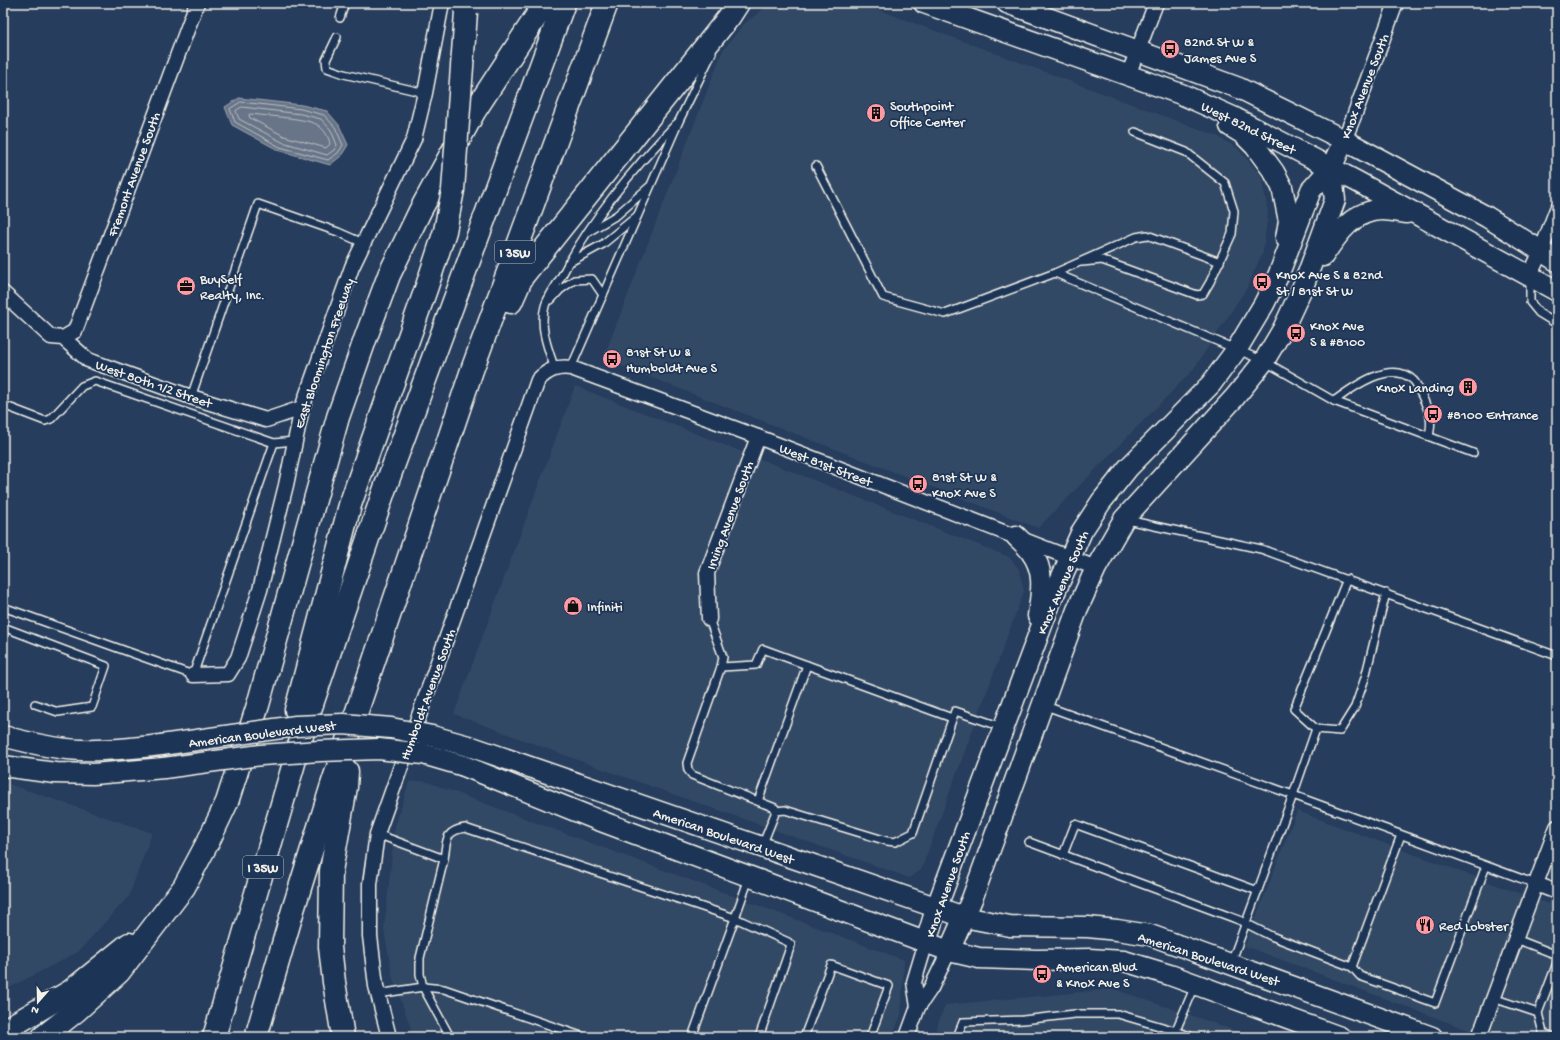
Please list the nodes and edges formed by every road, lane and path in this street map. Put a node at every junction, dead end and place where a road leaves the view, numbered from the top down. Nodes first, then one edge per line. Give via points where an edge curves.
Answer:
1 (197, 3) edge
2 (345, 3) edge
3 (442, 3) edge
4 (545, 3) edge
5 (564, 3) edge
6 (607, 3) edge
7 (752, 3) edge
8 (1007, 3) edge
9 (1156, 3) edge
10 (1396, 3) edge
11 (933, 5) edge
12 (466, 7) edge
13 (733, 10) edge
14 (340, 18) dead end
15 (337, 36) dead end
16 (1138, 50) junction
17 (1128, 75) junction
18 (425, 93) junction
19 (1181, 94) junction
20 (680, 121) junction
21 (1135, 132) dead end
22 (1344, 140) junction
23 (816, 166) dead end
24 (1331, 168) junction
25 (652, 185) junction
26 (1557, 209) edge
27 (1417, 214) junction
28 (638, 215) junction
29 (586, 233) junction
30 (363, 243) junction
31 (1549, 256) edge
32 (1082, 262) junction
33 (1220, 262) junction
34 (568, 263) junction
35 (1055, 273) junction
36 (1530, 275) junction
37 (1278, 276) junction
38 (1304, 284) junction
39 (1557, 291) edge
40 (3, 293) edge
41 (603, 295) junction
42 (545, 306) junction
43 (1557, 324) edge
44 (63, 338) junction
45 (1237, 349) junction
46 (1264, 361) junction
47 (571, 368) junction
48 (555, 369) junction
49 (191, 397) junction
50 (1334, 401) junction
51 (3, 405) edge
52 (302, 408) junction
53 (1429, 436) junction
54 (758, 437) junction
55 (294, 441) junction
56 (274, 443) junction
57 (1473, 453) dead end
58 (427, 502) junction
59 (1124, 519) junction
60 (1016, 536) junction
61 (1070, 557) junction
62 (1096, 568) junction
63 (1347, 579) junction
64 (1386, 593) junction
65 (3, 607) edge
66 (709, 619) joint
67 (3, 627) edge
68 (1033, 649) junction
69 (1557, 656) edge
70 (807, 665) junction
71 (721, 667) junction
72 (193, 675) junction
73 (36, 704) dead end
74 (1043, 705) junction
75 (952, 718) junction
76 (1004, 728) junction
77 (1316, 729) junction
78 (3, 736) edge
79 (348, 739) junction
80 (3, 766) edge
81 (1293, 795) junction
82 (758, 801) junction
83 (776, 811) junction
84 (1557, 827) edge
85 (377, 834) junction
86 (1402, 835) junction
87 (272, 839) junction
88 (1029, 842) dead end
89 (761, 848) junction
90 (1063, 855) junction
91 (444, 859) junction
92 (1486, 866) junction
93 (750, 876) junction
94 (1536, 884) junction
95 (184, 887) junction
96 (1258, 891) junction
97 (1557, 892) edge
98 (936, 909) junction
99 (964, 917) junction
100 (735, 918) junction
101 (1246, 923) junction
102 (1516, 939) junction
103 (926, 942) junction
104 (950, 951) junction
105 (1557, 955) edge
106 (1557, 963) edge
107 (1231, 964) junction
108 (1352, 967) junction
109 (1196, 984) junction
110 (423, 987) junction
111 (378, 994) junction
112 (1493, 998) junction
113 (918, 1007) junction
114 (1538, 1013) junction
115 (3, 1031) edge
116 (1175, 1034) edge
117 (43, 1037) edge
118 (214, 1037) edge
119 (256, 1037) edge
120 (344, 1037) edge
121 (389, 1037) edge
122 (450, 1037) edge
123 (584, 1037) edge
124 (692, 1037) edge
125 (759, 1037) edge
126 (804, 1037) edge
127 (870, 1037) edge
128 (907, 1037) edge
129 (957, 1037) edge
130 (1192, 1037) edge
131 (1340, 1037) edge
132 (1432, 1037) edge
133 (1479, 1037) edge
134 (1554, 1037) edge

1 - 44 street, Fremont Avenue South via 75,331
2 - 14 lane
3 - 18 street, East Bloomington Freeway
4 - 95 highway via 474,112 420,211 389,275 338,417 258,705 226,802
5 - 87 highway, I 35W via 384,491 306,722
6 - 58 highway, I 35W via 472,370
7 - 13 highway
8 - 16 street, West 82nd Street
9 - 16 street
10 - 22 street, Knox Avenue South
11 - 17 street, West 82nd Street
12 - 87 highway, bridge via 452,190 445,230 350,505 288,738
13 - 20 lane
13 - 58 highway via 522,277
15 - 18 lane via 326,60 328,68
16 - 17 street
16 - 22 street, West 82nd Street via 1239,88
17 - 19 street, West 82nd Street
18 - 30 street, East Bloomington Freeway via 414,139
19 - 24 street, West 82nd Street via 1235,118
19 - 37 street via 1243,134 1255,146 1282,187 1289,221
20 - 25 lane
20 - 29 lane via 643,158
21 - 33 lane via 1186,152 1225,183 1234,211 1232,234
22 - 24 street, Knox Avenue South
22 - 31 street, West 82nd Street via 1487,217
23 - 35 lane via 883,297 945,314
24 - 27 street, West 82nd Street
24 - 37 street, Knox Avenue South via 1311,190
24 - 38 street, Knox Avenue South via 1335,200
25 - 28 lane
25 - 29 lane via 617,215
26 - 31 street
27 - 36 street, West 82nd Street
27 - 38 street via 1382,210 1357,216 1337,234
28 - 34 lane via 603,244
28 - 41 lane
29 - 34 lane
30 - 49 lane via 258,204
30 - 52 street, East Bloomington Freeway
31 - 36 street
32 - 33 lane via 1136,237 1147,235
32 - 33 lane via 1102,260 1197,295 1203,294
32 - 35 lane
34 - 42 lane
35 - 45 lane
36 - 39 street, West 82nd Street
36 - 43 lane via 1530,302 1539,313
37 - 45 street, Knox Avenue South
38 - 46 street, Knox Avenue South via 1283,329
40 - 44 street, West 80th 1/2 Street via 51,337
41 - 42 lane via 592,279 574,280
41 - 47 lane
42 - 48 lane via 543,324
44 - 49 street, West 80th 1/2 Street via 88,360
45 - 46 lane
45 - 61 street, Knox Avenue South via 1211,384 1128,468 1082,531
46 - 50 lane
46 - 59 street, Knox Avenue South
47 - 48 street, West 81st Street
47 - 54 street, West 81st Street
48 - 85 street, Humboldt Avenue South via 546,372 538,380
49 - 52 street, West 80th 1/2 Street via 266,420
50 - 53 lane
50 - 53 lane via 1348,390 1382,374 1392,371 1405,374 1414,380 1430,414
51 - 56 lane via 45,421 51,419 82,386 95,381
52 - 55 street, East Bloomington Freeway
53 - 57 lane
54 - 60 street, West 81st Street
54 - 66 street, Irving Avenue South via 707,573
55 - 56 lane
55 - 72 street, East Bloomington Freeway via 260,590 238,658 228,674
56 - 72 lane
58 - 79 highway, I 35W
59 - 62 street, Knox Avenue South
59 - 63 lane via 1261,549
60 - 61 street, West 81st Street
60 - 68 street via 1031,552 1041,574 1042,586
61 - 62 street, West 81st Street
61 - 68 street, Knox Avenue South
62 - 74 street, Knox Avenue South via 1077,610
63 - 64 lane
63 - 77 lane via 1294,709
64 - 69 lane
64 - 77 lane via 1365,678 1354,707 1340,731
65 - 72 lane
66 - 71 lane via 723,657
67 - 73 lane via 106,666 92,707 58,712
68 - 76 street, Knox Avenue South
70 - 71 lane via 762,649 756,665
70 - 75 lane
70 - 82 lane
71 - 82 lane via 687,763 688,770 692,775
74 - 81 lane
74 - 99 street, Knox Avenue South
75 - 76 lane via 954,711
75 - 83 lane via 913,833 895,842 887,841 785,810
76 - 98 street, Knox Avenue South
77 - 81 lane
78 - 89 street, American Boulevard West, bridge via 39,745 81,750 160,745 296,726 343,724 391,728 472,747
79 - 119 highway, I 35W via 293,910
79 - 120 highway via 346,787 331,871 330,947
80 - 93 street, American Boulevard West, bridge via 55,773 93,774 320,751 379,749 423,754 464,766 598,820
81 - 86 lane
81 - 96 lane
82 - 83 lane via 775,808
83 - 89 lane
84 - 94 street
85 - 91 lane
85 - 111 street, Humboldt Avenue South via 370,884 370,936
86 - 92 lane
86 - 108 lane
87 - 118 highway, I 35W
88 - 90 lane
89 - 93 street
89 - 98 street, American Boulevard West
90 - 96 lane via 1075,824
90 - 101 lane
91 - 100 lane via 448,836 455,829 465,828
91 - 110 lane via 420,958
92 - 94 lane
92 - 108 lane via 1435,1003 1360,976
93 - 100 lane
93 - 103 street, American Boulevard West
94 - 97 street
94 - 102 street
95 - 115 highway via 131,942 71,991
95 - 117 highway via 119,972
96 - 101 lane
98 - 99 street, American Boulevard West
98 - 103 street, Knox Avenue South
99 - 104 street, Knox Avenue South
99 - 107 street, American Boulevard West via 1010,926 1088,927 1150,935
100 - 124 lane
100 - 125 lane via 791,945
101 - 107 lane
101 - 108 lane via 1272,936
102 - 105 lane
102 - 112 street
103 - 104 street, American Boulevard West
103 - 113 street, Knox Avenue South via 914,982
104 - 109 street, American Boulevard West via 979,958 1090,958 1124,961
104 - 113 street, Knox Avenue South
106 - 114 lane
107 - 132 street, American Boulevard West
109 - 116 lane
109 - 131 street, American Boulevard West
110 - 111 lane
110 - 122 lane
110 - 123 lane via 444,989
111 - 121 street, Humboldt Avenue South
112 - 114 lane
112 - 133 street
113 - 128 street, Knox Avenue South
114 - 134 lane via 1543,1033
116 - 129 lane via 1118,1014 1075,1014 1024,1020 963,1022
116 - 130 lane
126 - 127 lane via 831,965 889,986

